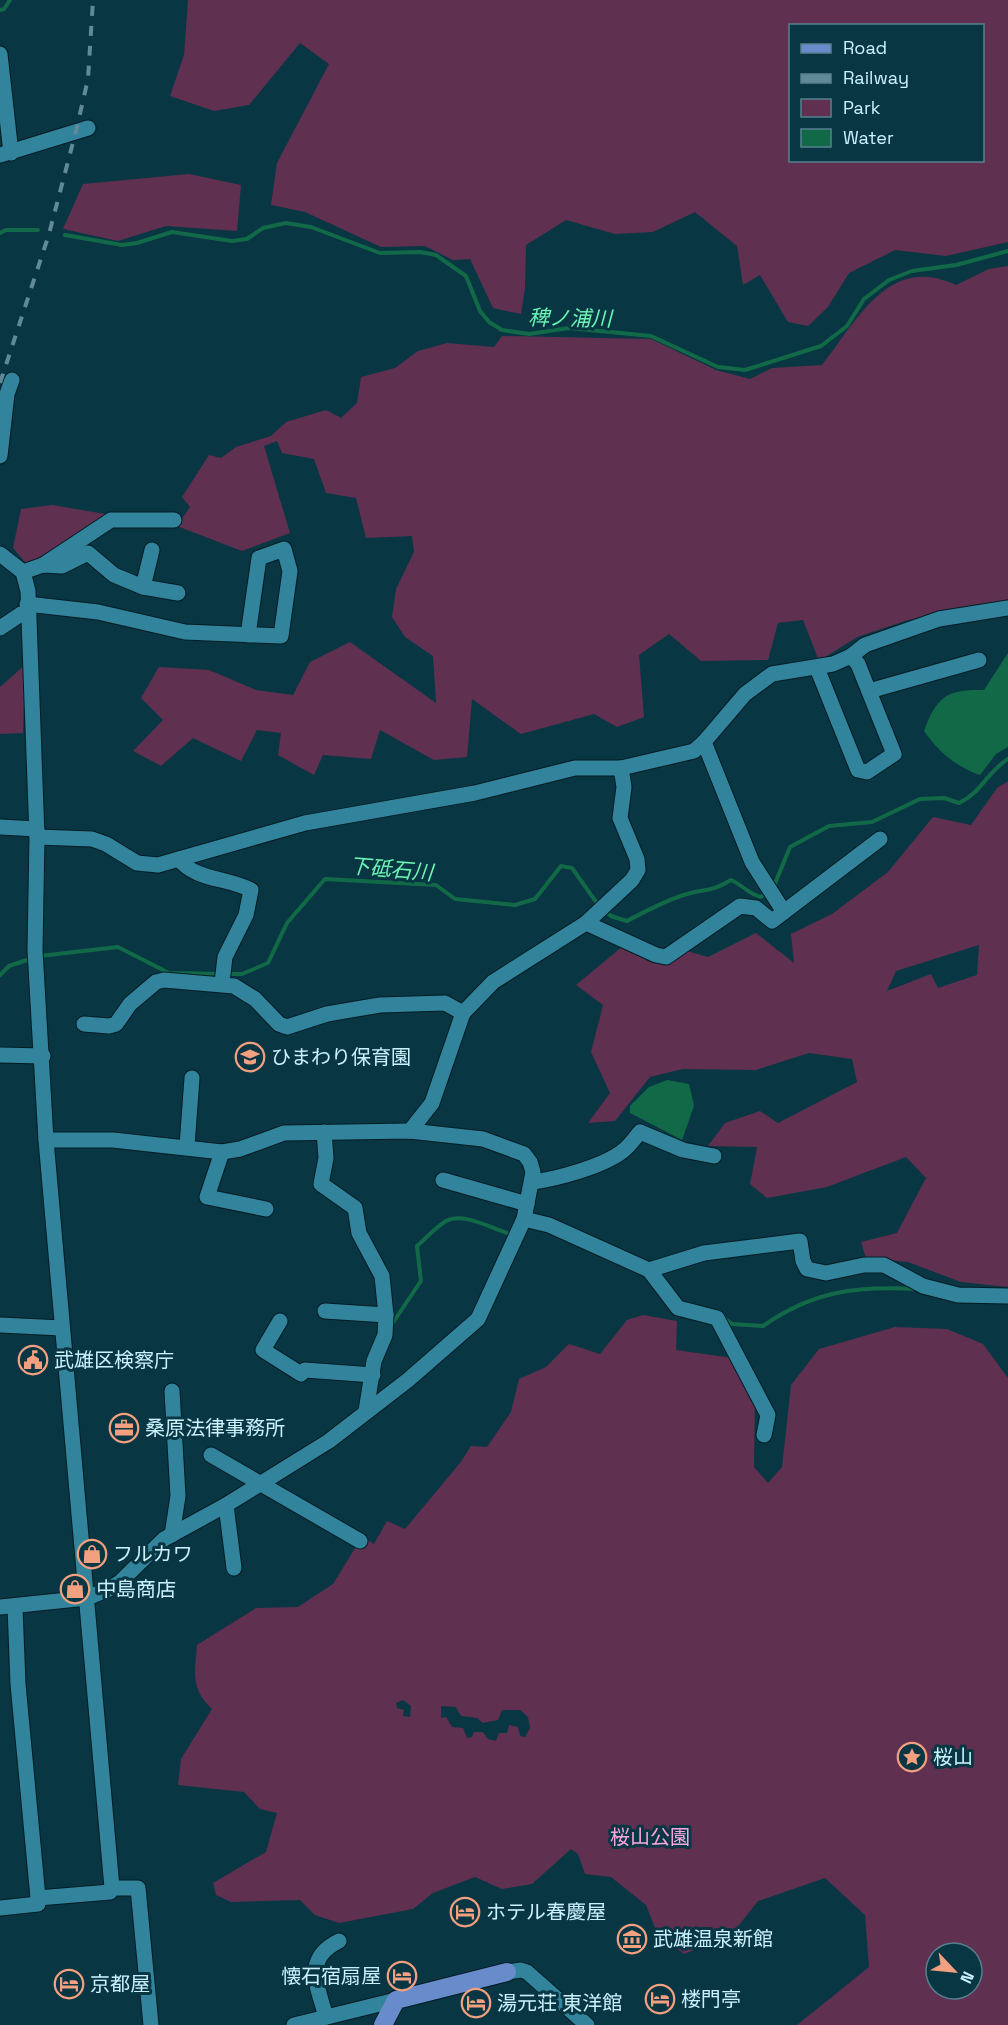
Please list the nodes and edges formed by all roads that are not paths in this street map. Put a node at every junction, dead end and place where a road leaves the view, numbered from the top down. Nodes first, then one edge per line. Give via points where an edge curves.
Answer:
1 (0, 54) edge
2 (88, 128) dead end
3 (6, 154) edge
4 (12, 380) dead end
5 (0, 456) edge
6 (174, 520) dead end
7 (152, 550) dead end
8 (0, 554) edge
9 (43, 565) junction
10 (23, 572) junction
11 (143, 587) junction
12 (178, 593) dead end
13 (1008, 608) edge
14 (27, 609) junction
15 (0, 628) edge
16 (248, 634) junction
17 (851, 656) junction
18 (979, 660) dead end
19 (817, 668) junction
20 (869, 691) junction
21 (704, 742) junction
22 (621, 768) junction
23 (0, 827) edge
24 (37, 833) junction
25 (880, 839) dead end
26 (179, 859) junction
27 (784, 912) junction
28 (595, 914) junction
29 (223, 975) junction
30 (463, 1013) junction
31 (84, 1023) dead end
32 (0, 1056) edge
33 (43, 1056) junction
34 (192, 1078) dead end
35 (410, 1131) junction
36 (324, 1132) junction
37 (46, 1140) junction
38 (187, 1146) junction
39 (222, 1152) junction
40 (714, 1155) dead end
41 (443, 1180) dead end
42 (532, 1182) junction
43 (266, 1209) dead end
44 (525, 1212) junction
45 (650, 1270) junction
46 (1008, 1296) edge
47 (325, 1311) dead end
48 (386, 1314) junction
49 (280, 1321) dead end
50 (0, 1325) edge
51 (62, 1329) junction
52 (373, 1375) junction
53 (172, 1391) dead end
54 (366, 1411) junction
55 (764, 1436) dead end
56 (211, 1455) dead end
57 (260, 1484) junction
58 (226, 1505) junction
59 (172, 1534) junction
60 (360, 1541) dead end
61 (234, 1569) dead end
62 (87, 1598) junction
63 (7, 1607) edge
64 (112, 1888) junction
65 (38, 1898) junction
66 (0, 1908) edge
67 (339, 1941) dead end
68 (507, 1972) joint
69 (396, 2000) junction
70 (319, 2021) edge
71 (151, 2025) edge
72 (294, 2025) edge
73 (383, 2025) edge
74 (587, 2025) edge

1 - 3 street
2 - 3 street
4 - 5 street
6 - 9 street via 111,520
7 - 11 street
8 - 10 street
9 - 10 street
9 - 11 street via 62,566 88,553 114,575
10 - 14 street
11 - 12 street
13 - 17 street via 939,619 866,645
14 - 15 street
14 - 16 street via 98,612 184,632
14 - 24 street
16 - 16 street via 280,636 290,571 284,549 260,558
17 - 19 street
17 - 20 street
18 - 20 street
19 - 20 street via 858,770 867,772 894,754
19 - 21 street via 772,674 745,694
21 - 22 street via 694,751
21 - 27 street via 752,862
22 - 26 street via 576,768 475,794 305,823
22 - 28 street via 621,818 638,870
23 - 24 street
24 - 26 street via 92,839 136,863 158,865
24 - 33 street via 36,956
25 - 27 street
26 - 29 street via 184,866 207,876 251,890 246,915 225,957
27 - 28 street via 772,921 756,908 740,906 666,957 656,955
28 - 30 street via 493,982
29 - 30 street via 286,1027 327,1014 380,1005 445,1003
29 - 31 street via 156,982 130,1004 116,1024
30 - 35 street via 432,1102
32 - 33 street
33 - 37 street
34 - 38 street
35 - 36 street
35 - 42 street via 463,1135 511,1148 530,1162
36 - 39 street via 284,1133
36 - 48 street via 326,1158 321,1184 355,1208 359,1233 381,1276
37 - 38 street
37 - 51 street
38 - 39 street
39 - 43 street via 207,1197
40 - 42 street via 683,1149 639,1132 624,1150 600,1163
41 - 44 street
42 - 44 street
44 - 45 street
44 - 54 street via 478,1319
45 - 46 street via 704,1252 800,1241 802,1262 807,1269 826,1273 884,1265 923,1286 958,1295
45 - 55 street via 678,1308 717,1318 768,1415
47 - 48 street
48 - 52 street via 385,1335 374,1361
49 - 52 street via 263,1350 301,1374 305,1370
50 - 51 street
51 - 62 street
52 - 54 street
53 - 59 street via 178,1496
54 - 57 street via 329,1441
56 - 57 street
57 - 58 street
57 - 60 street
58 - 59 street
58 - 61 street
59 - 62 street via 120,1582
62 - 63 street
62 - 64 street
63 - 65 street
64 - 65 street via 110,1892
64 - 71 street via 138,1888
65 - 66 street via 38,1904
67 - 70 street via 324,1950 314,1972
68 - 69 main road
68 - 74 street via 527,1972
69 - 70 street
69 - 73 main road
70 - 72 street

